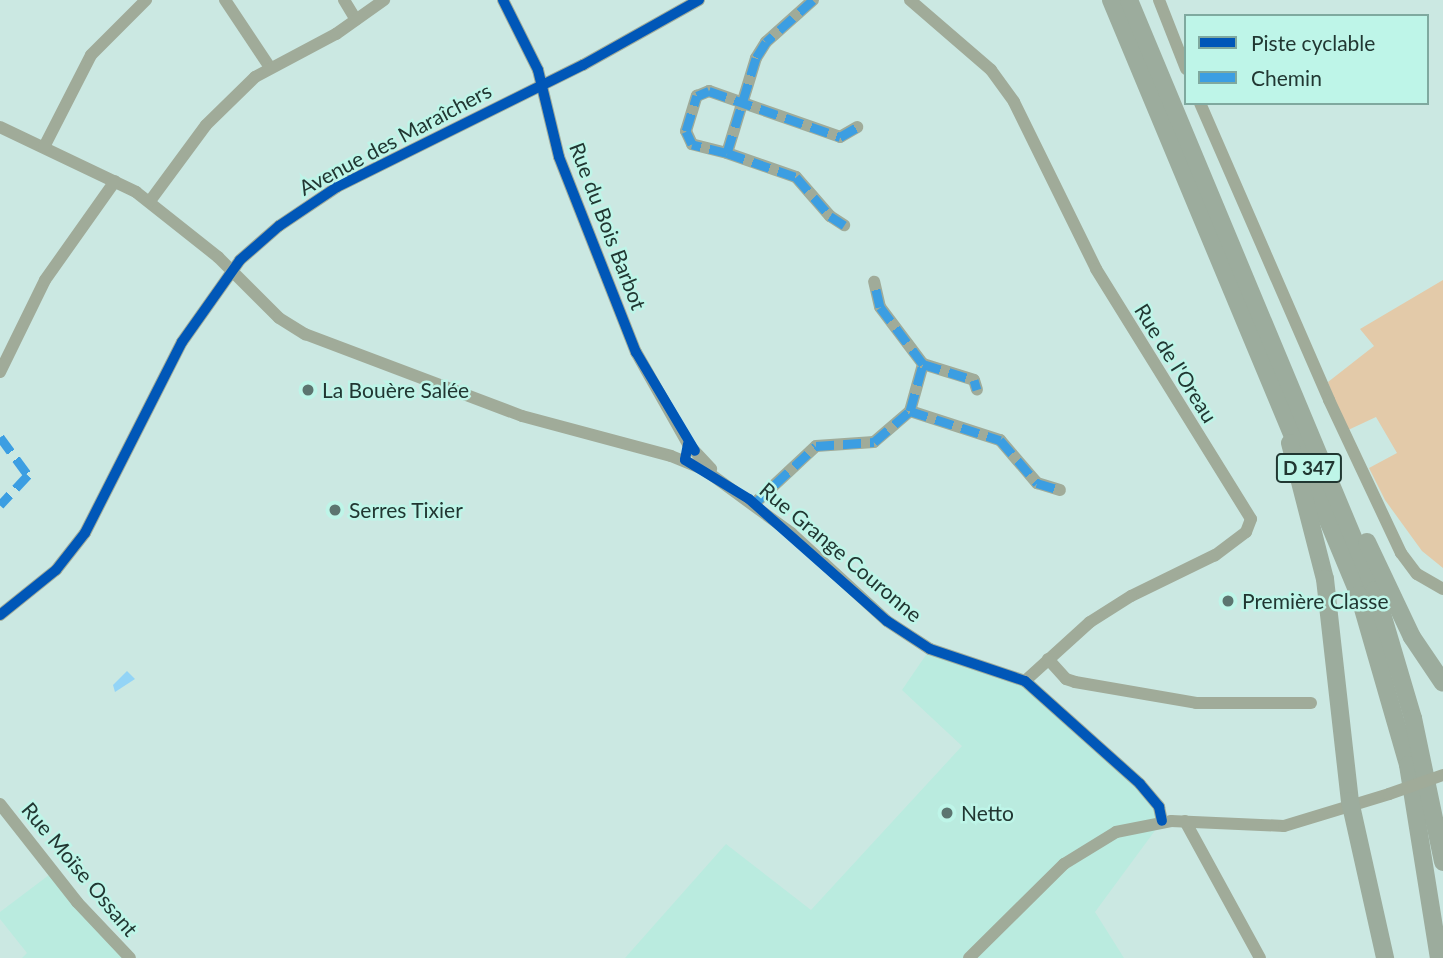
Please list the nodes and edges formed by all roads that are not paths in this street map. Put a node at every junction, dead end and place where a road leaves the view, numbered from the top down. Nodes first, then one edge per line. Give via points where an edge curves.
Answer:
1 (146, 0) edge
2 (225, 0) edge
3 (344, 0) edge
4 (384, 0) edge
5 (503, 0) edge
6 (699, 0) edge
7 (813, 0) edge
8 (910, 0) edge
9 (1111, 0) edge
10 (1129, 0) edge
11 (1159, 0) edge
12 (356, 20) junction
13 (1184, 64) edge
14 (269, 66) junction
15 (543, 85) junction
16 (742, 102) junction
17 (1201, 105) edge
18 (0, 127) edge
19 (857, 127) dead end
20 (44, 147) junction
21 (727, 153) junction
22 (115, 181) junction
23 (150, 201) junction
24 (844, 225) dead end
25 (231, 270) junction
26 (874, 282) dead end
27 (923, 365) junction
28 (0, 372) edge
29 (977, 390) dead end
30 (1281, 402) junction
31 (910, 411) junction
32 (688, 444) junction
33 (685, 460) junction
34 (1327, 469) junction
35 (721, 479) junction
36 (1060, 490) dead end
37 (755, 503) junction
38 (1443, 589) edge
39 (0, 615) edge
40 (1048, 659) junction
41 (1025, 681) junction
42 (1443, 683) edge
43 (1311, 703) dead end
44 (1443, 775) edge
45 (0, 804) edge
46 (1351, 807) junction
47 (1163, 821) junction
48 (1185, 821) junction
49 (1443, 862) edge
50 (130, 958) edge
51 (969, 958) edge
52 (1260, 958) edge
53 (1385, 958) edge
54 (1440, 958) edge

1 - 20 street via 91,55
2 - 14 street
3 - 12 street
4 - 12 street
5 - 15 street, Rue du Bois Barbot
6 - 15 street, Avenue des Maraîchers
7 - 16 street via 766,42
8 - 40 street, Rue de l'Oreau via 990,70 1014,102 1096,269 1251,519 1246,532 1215,555 1118,603
9 - 30 highway, D 347
10 - 34 highway, D 347
11 - 13 street
12 - 14 street
14 - 23 street via 206,125
15 - 25 street, Avenue des Maraîchers via 337,187 279,226
15 - 32 street, Rue du Bois Barbot via 559,157 631,340
16 - 19 street via 840,137
16 - 21 street
16 - 21 street via 709,91 697,96 686,131 692,144
17 - 38 street via 1401,553 1417,573
18 - 20 street, Rue Grange Couronne
20 - 22 street, Rue Grange Couronne
21 - 24 street via 796,177 830,216
22 - 23 street, Rue Grange Couronne
22 - 28 street via 45,279
23 - 25 street, Rue Grange Couronne
25 - 33 street, Rue Grange Couronne via 279,317 345,352 522,415
25 - 39 street, Avenue des Maraîchers via 182,342 85,533 56,570
26 - 27 street via 880,307
27 - 29 street via 974,380
27 - 31 street
30 - 46 highway via 1325,579
30 - 54 highway, D 347 via 1345,556 1386,680 1416,806
31 - 36 street via 1000,440 1037,483
31 - 37 street via 874,442 816,446
32 - 33 street
32 - 35 street, Rue du Bois Barbot
33 - 35 street, Rue Grange Couronne
34 - 42 highway via 1412,637
34 - 49 highway, D 347 via 1375,590 1402,676
35 - 37 street, Rue Grange Couronne
37 - 41 street, Rue Grange Couronne via 887,621 915,640
40 - 41 street, Rue de l'Oreau
40 - 43 street via 1066,679 1075,682 1196,703
41 - 47 street, Rue Grange Couronne via 1140,783 1159,807
44 - 46 street, bridge
45 - 50 street, Rue Moïse Ossant via 77,902
46 - 48 street via 1271,827
46 - 53 highway
47 - 48 street
47 - 51 street via 1116,832 1077,854
48 - 52 street

